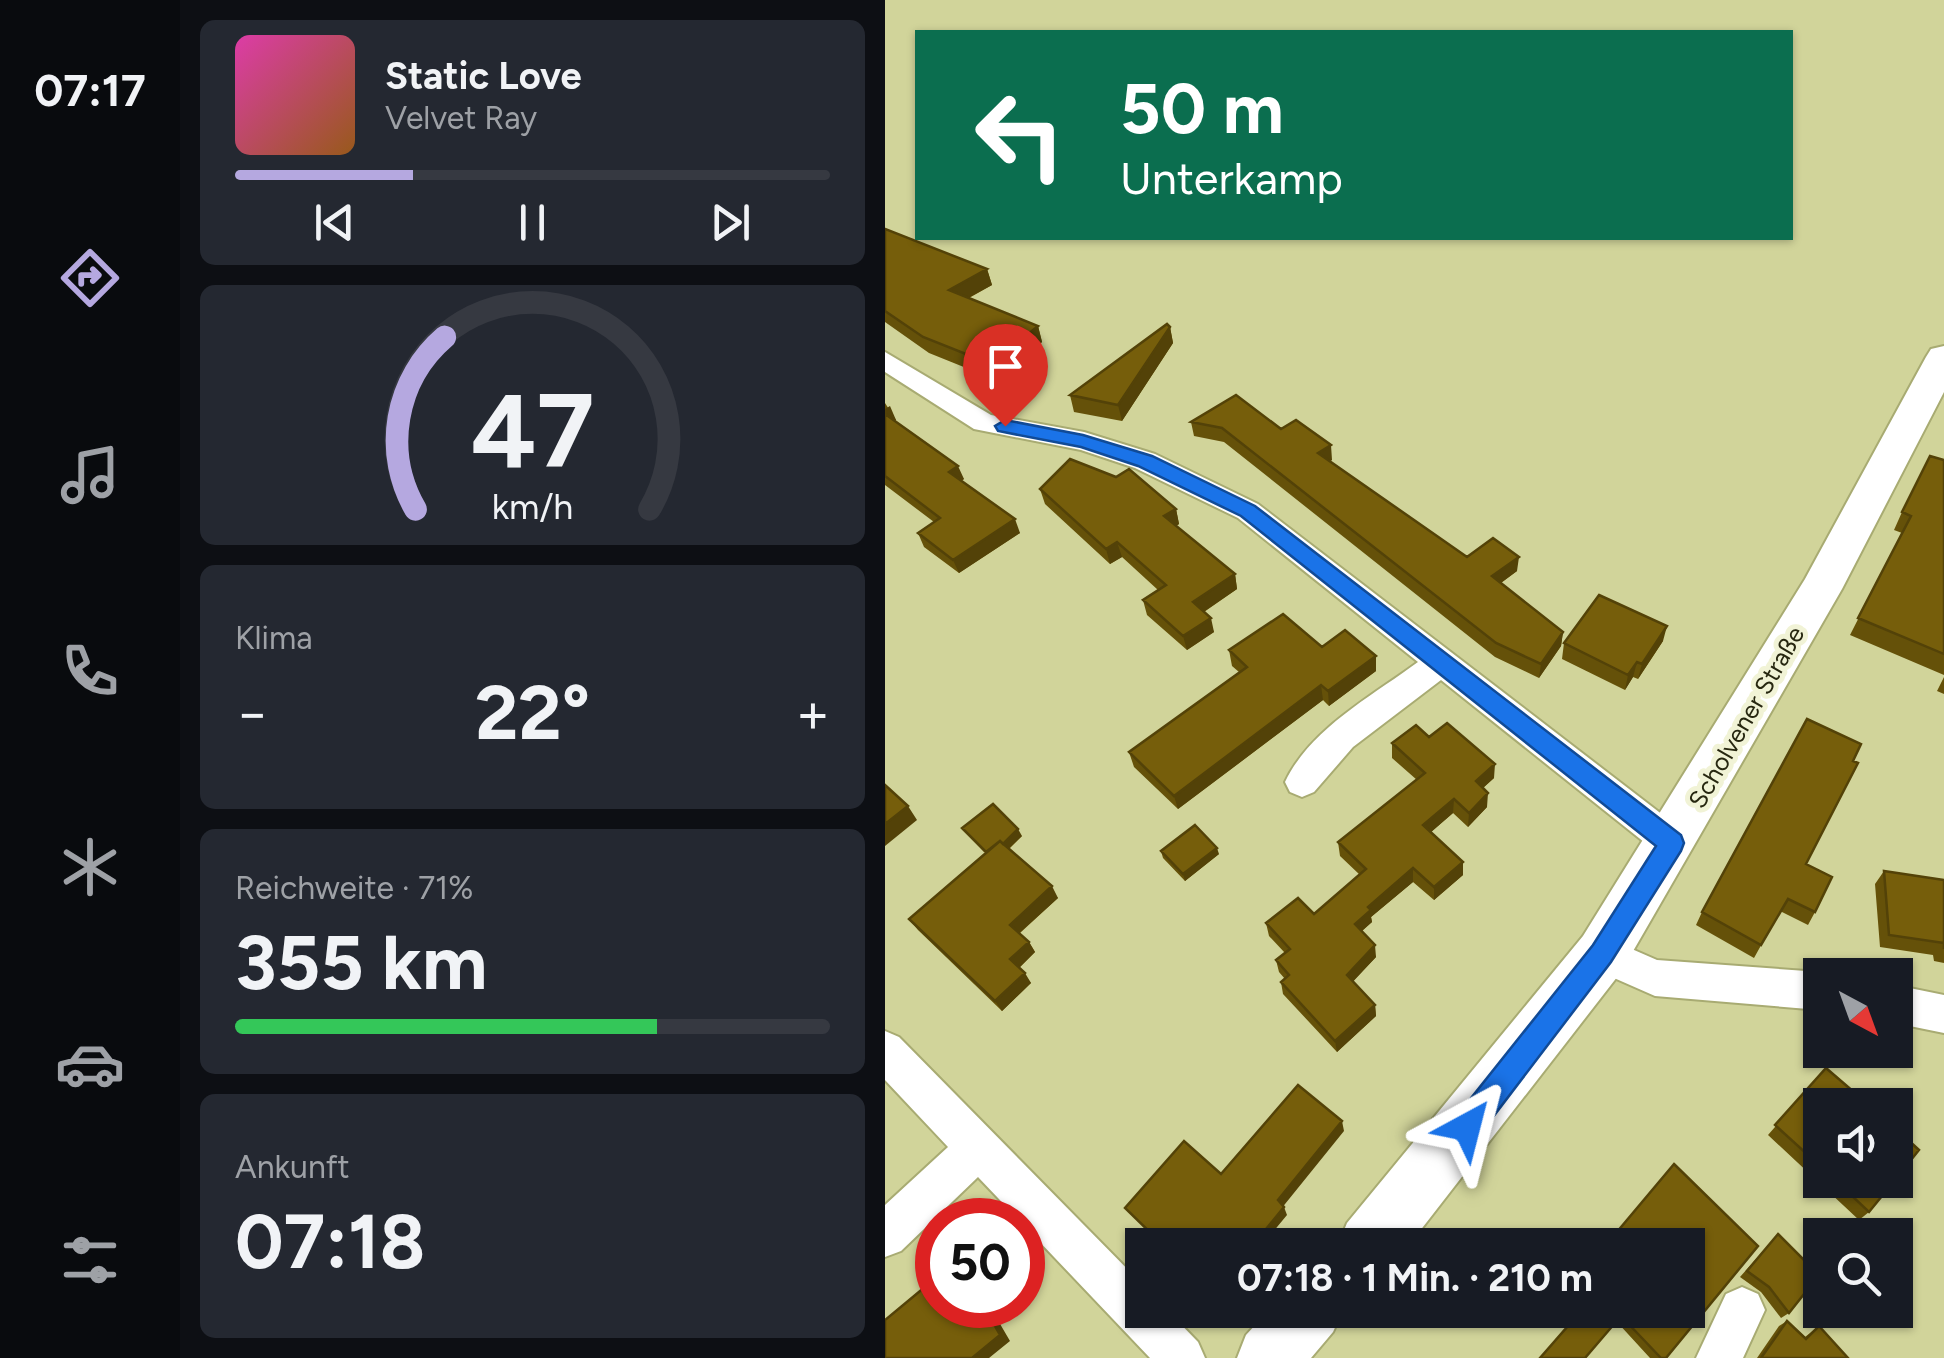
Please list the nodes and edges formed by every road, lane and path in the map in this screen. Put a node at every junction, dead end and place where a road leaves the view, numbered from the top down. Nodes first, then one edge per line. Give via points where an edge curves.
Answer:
1 (1944, 357) edge
2 (885, 360) edge
3 (1442, 662) junction
4 (1302, 782) dead end
5 (1672, 843) junction
6 (1602, 954) junction
7 (1803, 990) edge
8 (1913, 1008) edge
9 (1944, 1014) edge
10 (885, 1051) edge
11 (979, 1148) junction
12 (1384, 1228) edge
13 (885, 1235) edge
14 (1741, 1310) dead end
15 (1295, 1328) edge
16 (1182, 1358) edge
17 (1269, 1358) edge
18 (1719, 1358) edge

1 - 5 main road, Scholvener Straße via 1821,589
2 - 3 street via 984,423 1083,441 1212,490
3 - 4 street via 1341,737
3 - 5 street
5 - 6 main road, Scholvener Straße
6 - 7 street via 1655,978
6 - 12 main road, Scholvener Straße
8 - 9 street
10 - 11 street
11 - 13 street
11 - 16 street
14 - 18 street
15 - 17 main road

